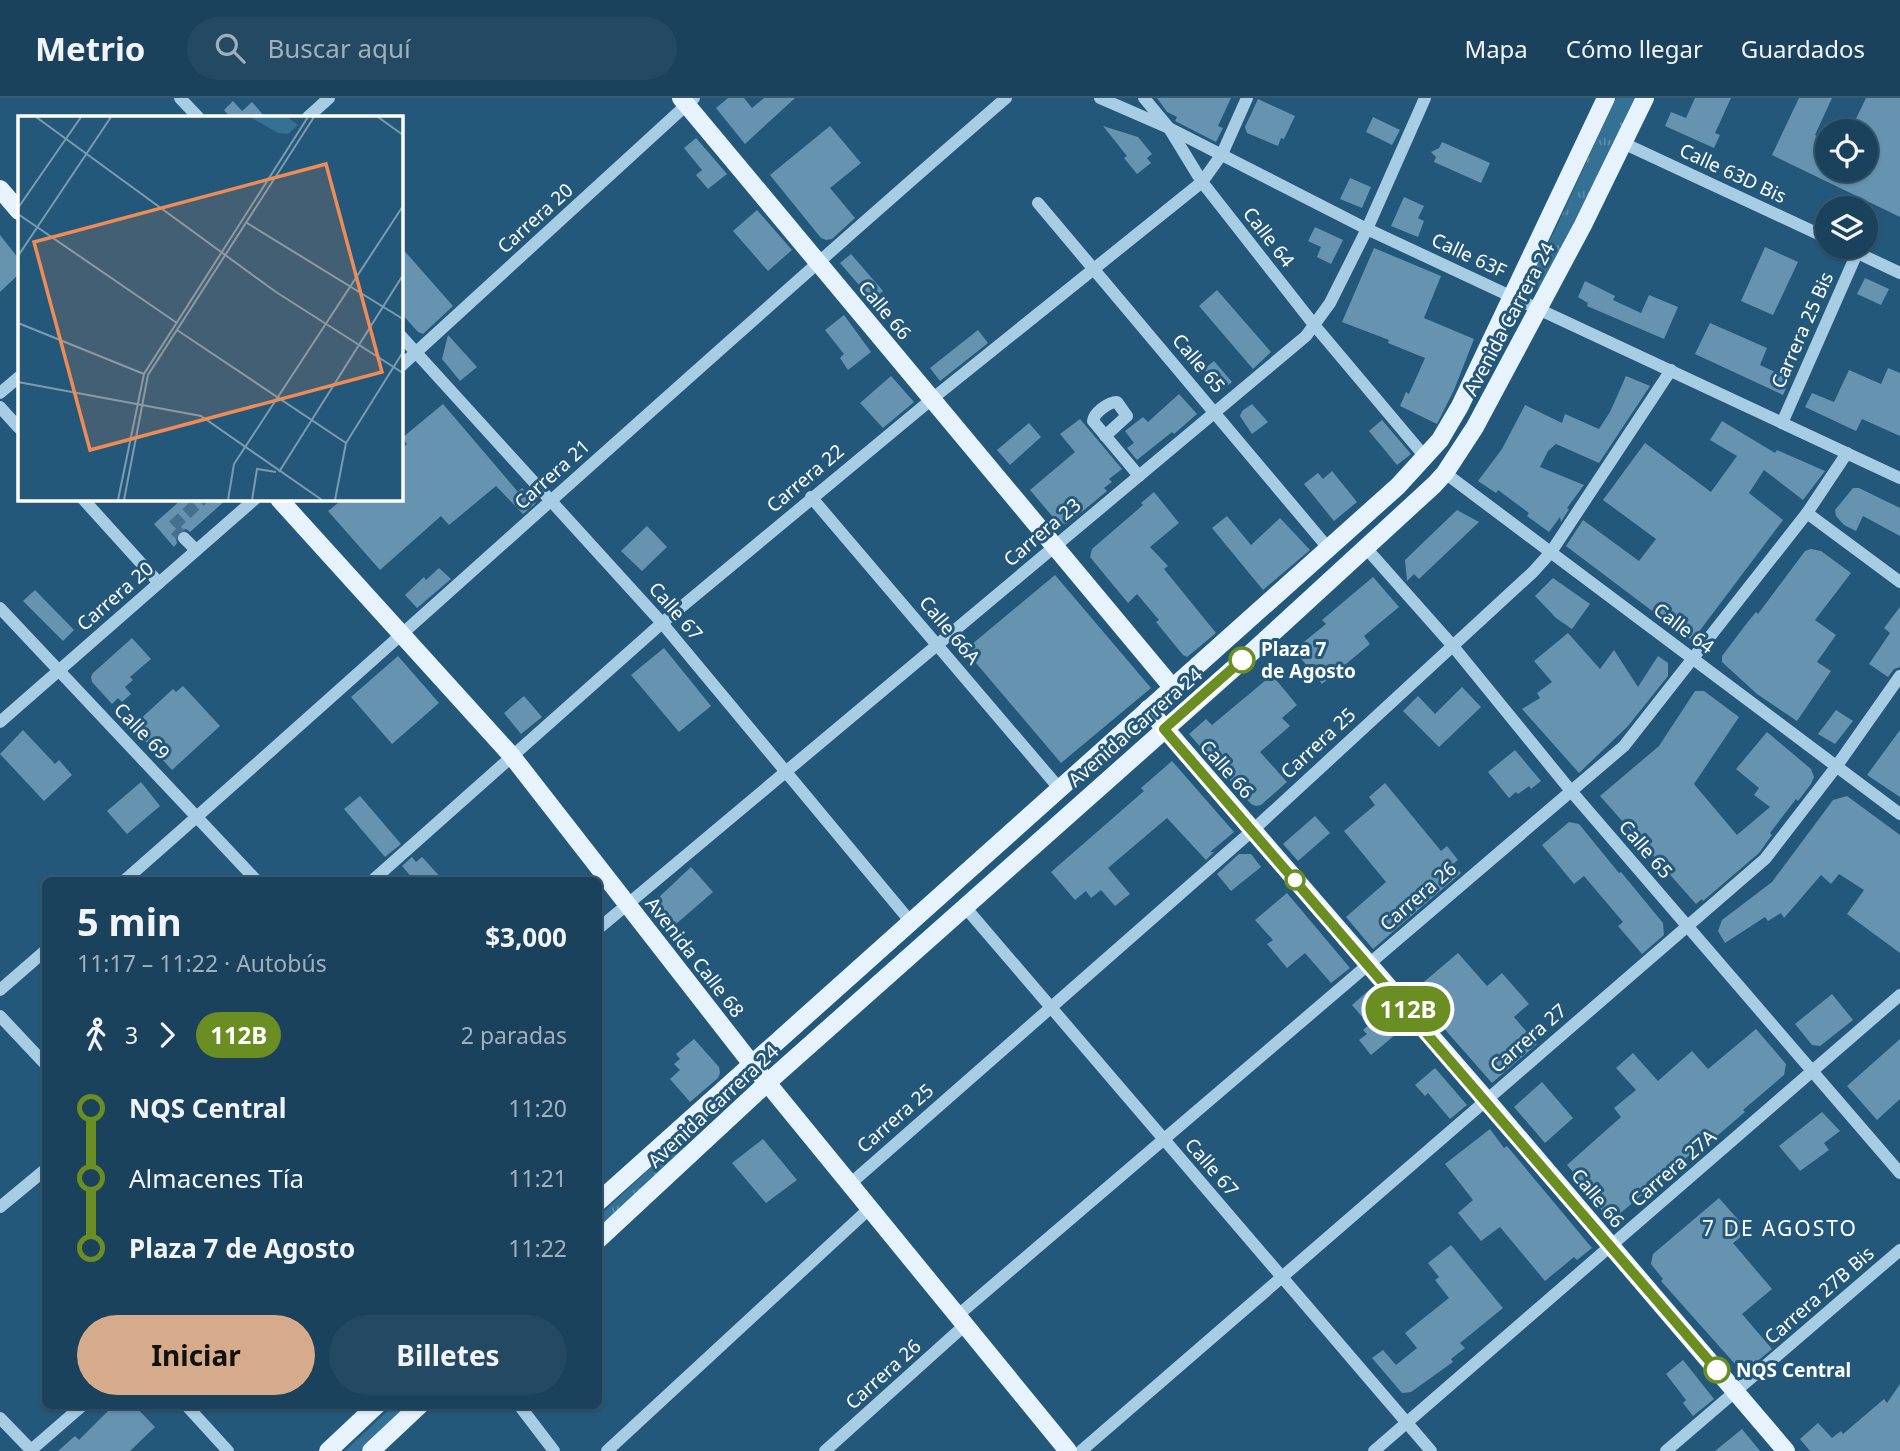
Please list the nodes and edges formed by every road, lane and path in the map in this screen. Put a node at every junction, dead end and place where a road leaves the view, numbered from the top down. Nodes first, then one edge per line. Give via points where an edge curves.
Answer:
1 (180, 98) edge
2 (329, 98) edge
3 (1006, 98) edge
4 (1100, 98) edge
5 (1144, 98) edge
6 (1247, 98) edge
7 (1606, 98) edge
8 (1645, 98) edge
9 (1423, 99) edge
10 (687, 100) edge
11 (197, 116) edge
12 (309, 116) edge
13 (1169, 128) junction
14 (1623, 143) junction
15 (1222, 154) junction
16 (1202, 182) junction
17 (0, 189) edge
18 (1038, 203) dead end
19 (18, 210) edge
20 (1367, 229) junction
21 (1815, 232) edge
22 (1854, 259) edge
23 (1871, 259) edge
24 (818, 261) junction
25 (1095, 270) junction
26 (1900, 272) edge
27 (1512, 295) junction
28 (1538, 308) junction
29 (1315, 326) junction
30 (402, 337) edge
31 (416, 352) junction
32 (402, 365) edge
33 (1671, 370) junction
34 (18, 378) edge
35 (0, 393) edge
36 (932, 399) junction
37 (0, 407) edge
38 (1215, 412) junction
39 (1782, 423) junction
40 (18, 427) edge
41 (1105, 436) dead end
42 (1847, 453) junction
43 (1426, 458) junction
44 (1445, 473) junction
45 (1139, 476) junction
46 (1900, 478) edge
47 (811, 497) junction
48 (84, 500) edge
49 (254, 500) edge
50 (280, 500) edge
51 (552, 500) junction
52 (1807, 513) junction
53 (184, 537) dead end
54 (1055, 546) junction
55 (1366, 548) junction
56 (1329, 549) junction
57 (196, 550) junction
58 (1550, 552) junction
59 (1900, 582) edge
60 (159, 583) junction
61 (0, 608) edge
62 (662, 623) junction
63 (403, 635) junction
64 (937, 644) junction
65 (1452, 645) junction
66 (1691, 658) junction
67 (58, 671) junction
68 (1900, 676) edge
69 (1172, 687) junction
70 (1148, 709) junction
71 (0, 722) edge
72 (1164, 729) junction
73 (511, 755) junction
74 (1836, 766) junction
75 (785, 772) junction
76 (1059, 788) junction
77 (1571, 791) junction
78 (1900, 814) edge
79 (197, 817) junction
80 (1253, 830) junction
81 (128, 877) edge
82 (253, 877) edge
83 (376, 877) edge
84 (627, 904) junction
85 (965, 907) junction
86 (910, 921) junction
87 (602, 926) edge
88 (1687, 926) junction
89 (42, 953) edge
90 (1369, 964) junction
91 (0, 990) edge
92 (1900, 995) edge
93 (1050, 1007) junction
94 (0, 1016) edge
95 (42, 1061) edge
96 (751, 1063) junction
97 (1812, 1072) junction
98 (767, 1083) junction
99 (1486, 1099) junction
100 (1163, 1140) junction
101 (42, 1172) edge
102 (1900, 1173) edge
103 (850, 1184) junction
104 (602, 1198) edge
105 (0, 1207) edge
106 (870, 1208) junction
107 (602, 1236) edge
108 (1612, 1247) junction
109 (1900, 1250) edge
110 (1281, 1276) junction
111 (961, 1321) junction
112 (1736, 1392) junction
113 (78, 1409) edge
114 (190, 1409) edge
115 (370, 1409) edge
116 (416, 1409) edge
117 (522, 1409) edge
118 (0, 1418) edge
119 (1406, 1422) junction
120 (1060, 1448) edge
121 (31, 1451) edge
122 (228, 1451) edge
123 (328, 1451) edge
124 (371, 1451) edge
125 (554, 1451) edge
126 (607, 1451) edge
127 (825, 1451) edge
128 (1081, 1451) edge
129 (1374, 1451) edge
130 (1431, 1451) edge
131 (1666, 1451) edge
132 (1786, 1451) edge

1 - 11 street
2 - 12 street
3 - 24 street, Carrera 21
4 - 13 street, Calle 63F
5 - 13 street, Calle 64
6 - 15 street, Carrera 22
7 - 27 main road, Avenida Carrera 24
8 - 14 main road, Avenida Carrera 24
9 - 20 street, Carrera 23
10 - 24 main road, Calle 66
10 - 31 street, Carrera 20
13 - 15 street, Calle 63F
13 - 16 street, Calle 64
14 - 21 street, Calle 63D Bis
14 - 28 main road, Avenida Carrera 24
15 - 16 street, Carrera 22
15 - 20 street, Calle 63F
16 - 25 street, Carrera 22
16 - 29 street, Calle 64
17 - 19 main road
18 - 25 street, Calle 65
20 - 27 street, Calle 63F
20 - 29 street, Carrera 23
22 - 39 street, Carrera 25 Bis
23 - 26 street
24 - 36 main road, Calle 66
24 - 51 street, Carrera 21
25 - 36 street, Carrera 22
25 - 38 street, Calle 65
27 - 28 street, Calle 63F
27 - 43 main road, Avenida Carrera 24 via 1455,415
28 - 33 street, Calle 63F
28 - 44 main road, Avenida Carrera 24 via 1475,427
29 - 38 street, Carrera 23
29 - 43 street, Calle 64
30 - 31 street, Calle 67
31 - 32 street, Carrera 20
31 - 51 street, Calle 67
33 - 39 street, Calle 63F
33 - 58 street, Carrera 25
34 - 35 street
36 - 47 street, Carrera 22
36 - 54 main road, Calle 66
37 - 40 street
38 - 45 street, Carrera 23
38 - 56 street, Calle 65
39 - 42 street, Calle 63F
41 - 45 street
42 - 46 street, Calle 63F
42 - 52 street, Carrera 26
43 - 56 main road, Avenida Carrera 24
44 - 55 main road, Avenida Carrera 24
44 - 58 street, Calle 64
45 - 54 street, Carrera 23
47 - 62 street, Carrera 22
47 - 64 street, Calle 66A
48 - 60 street
49 - 57 street, Carrera 20
50 - 63 main road, Avenida Calle 68
51 - 62 street, Calle 67
51 - 63 street, Carrera 21
52 - 59 street
52 - 66 street, Carrera 26
53 - 57 street
54 - 64 street, Carrera 23
54 - 69 main road, Calle 66
55 - 65 street, Calle 65
55 - 72 main road, Avenida Carrera 24
56 - 69 main road, Avenida Carrera 24
57 - 60 street, Carrera 20
58 - 65 street, Carrera 25
58 - 66 street, Calle 64
60 - 67 street, Carrera 20
61 - 67 street, Calle 69
62 - 73 street, Carrera 22
62 - 75 street, Calle 67
63 - 73 main road, Avenida Calle 68
63 - 79 street, Carrera 21
64 - 75 street, Carrera 23
64 - 76 street, Calle 66A
65 - 77 street, Calle 65
65 - 80 street, Carrera 25
66 - 74 street, Calle 64
66 - 77 street, Carrera 26 via 1624,746
67 - 71 street, Carrera 20
67 - 79 street, Calle 69
68 - 74 street, Carrera 27
69 - 70 main road, Avenida Carrera 24
69 - 72 main road
70 - 72 main road, Calle 66
70 - 76 main road, Avenida Carrera 24
72 - 80 main road, Calle 66
72 - 85 main road, Avenida Carrera 24
73 - 83 street, Carrera 22
73 - 84 main road, Avenida Calle 68
74 - 78 street, Calle 64
74 - 88 street, Carrera 27 via 1765,859
75 - 84 street, Carrera 23
75 - 86 street, Calle 67
76 - 86 main road, Avenida Carrera 24
77 - 88 street, Calle 65
77 - 90 street, Carrera 26
79 - 81 street, Carrera 21
79 - 82 street, Calle 69
80 - 90 main road, Calle 66
80 - 93 street, Carrera 25
84 - 87 street, Carrera 23
84 - 96 main road, Avenida Calle 68
85 - 93 street, Calle 67
85 - 98 main road, Avenida Carrera 24
86 - 96 main road, Avenida Carrera 24
88 - 97 street, Calle 65
88 - 99 street, Carrera 27
89 - 91 street
90 - 99 main road, Calle 66
90 - 100 street, Carrera 26
92 - 97 street, Carrera 27A
93 - 100 street, Calle 67
93 - 103 street, Carrera 25
94 - 95 street
96 - 98 main road, Avenida Calle 68
96 - 104 main road, Avenida Carrera 24
97 - 102 street, Calle 65
97 - 108 street, Carrera 27A
98 - 103 main road, Avenida Calle 68
98 - 107 main road, Avenida Carrera 24
99 - 108 main road, Calle 66
99 - 110 street, Carrera 27
100 - 110 street, Calle 67
100 - 111 street, Carrera 26
101 - 105 street
103 - 106 main road, Avenida Calle 68
106 - 111 main road, Avenida Calle 68
106 - 126 street
108 - 112 main road, Calle 66
108 - 119 street, Carrera 27A
109 - 112 street, Carrera 27B Bis
110 - 119 street, Calle 67
110 - 128 street, Carrera 27
111 - 120 main road, Avenida Calle 68
111 - 127 street, Carrera 26
112 - 131 street, Carrera 27B Bis
112 - 132 main road, Calle 66
113 - 121 street
114 - 122 street
115 - 123 main road
116 - 124 main road
117 - 125 street
118 - 121 street
119 - 129 street, Carrera 27A
119 - 130 street, Calle 67

